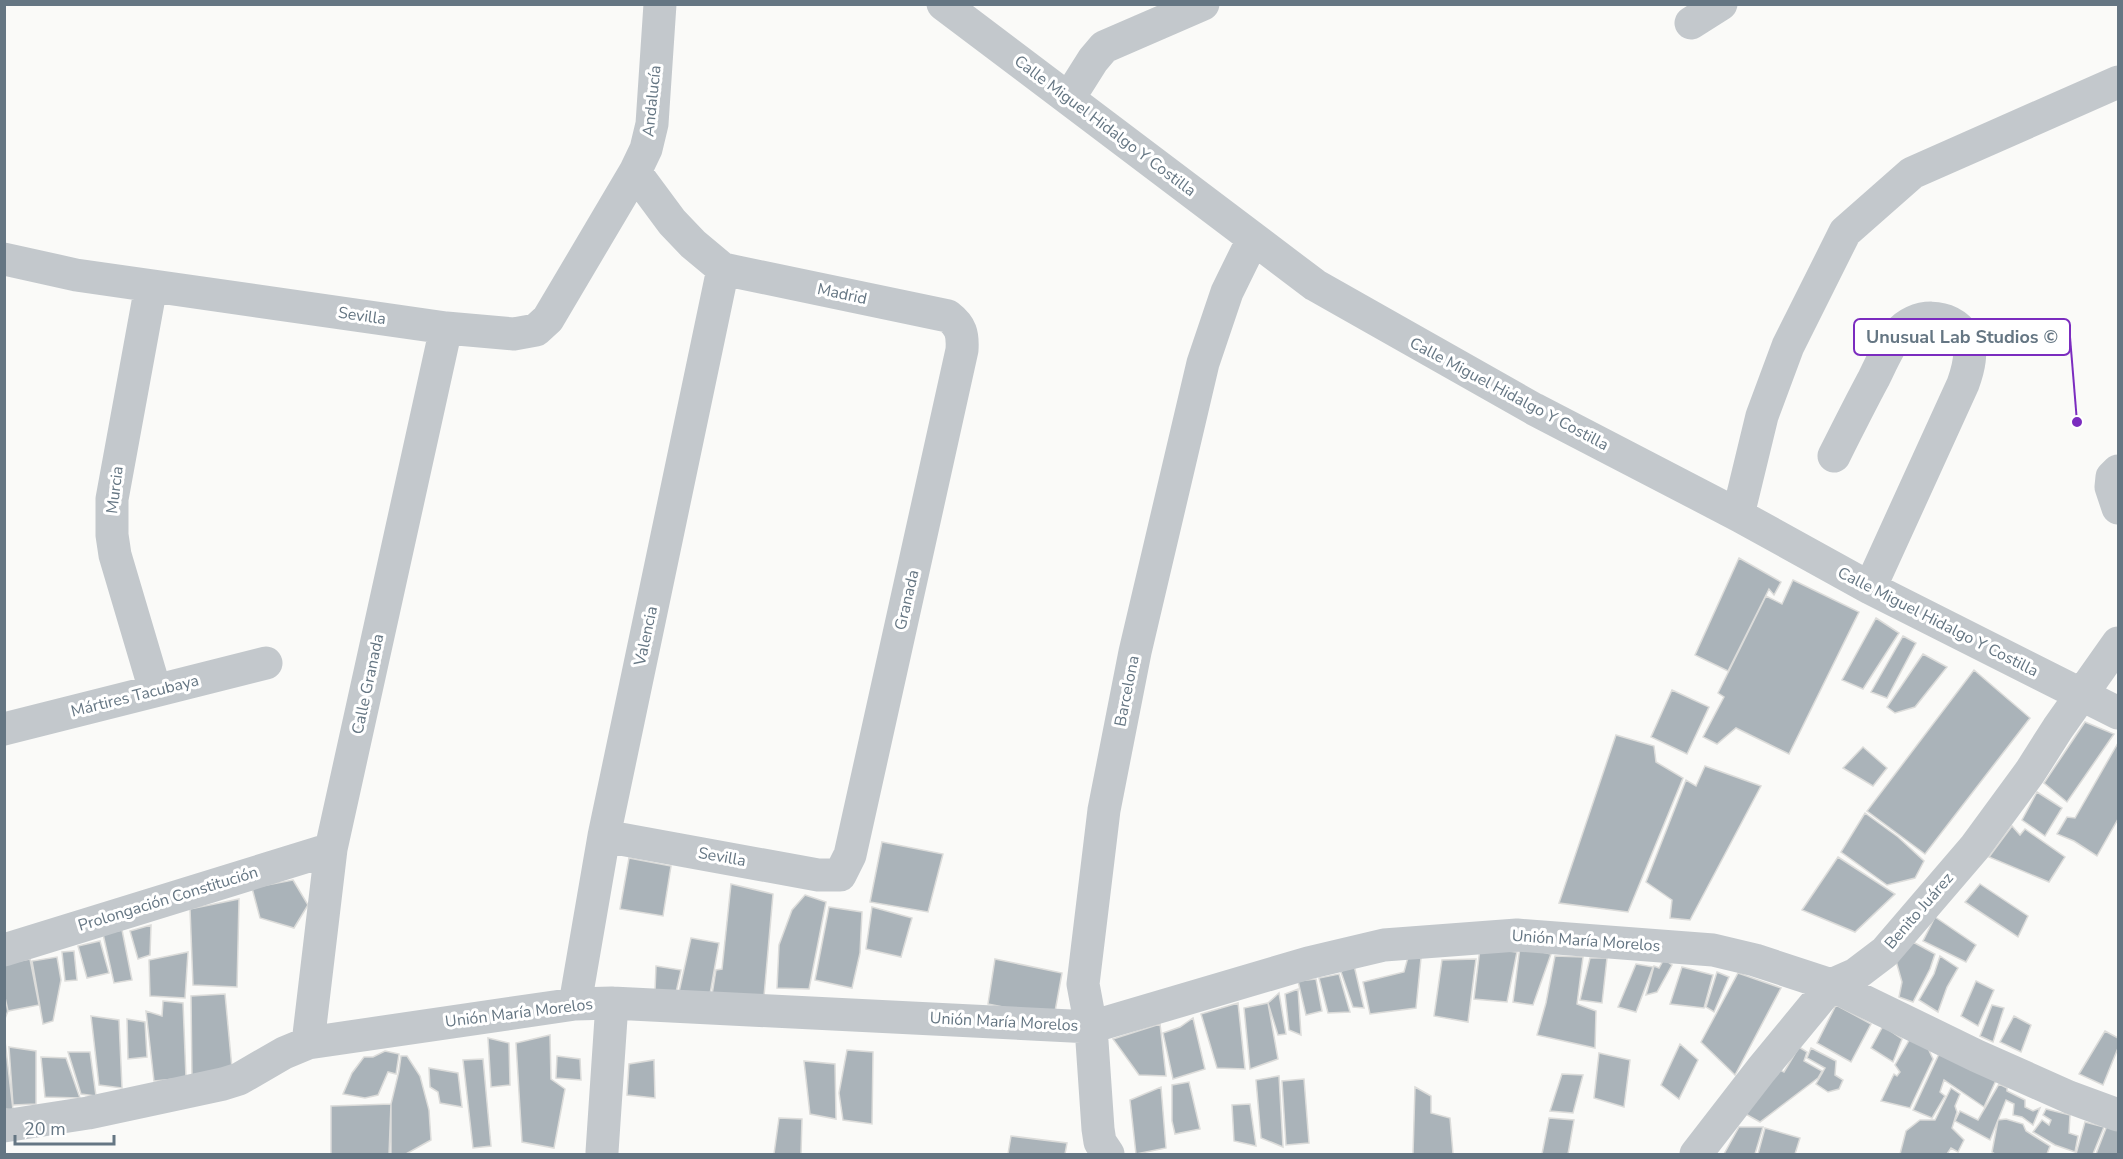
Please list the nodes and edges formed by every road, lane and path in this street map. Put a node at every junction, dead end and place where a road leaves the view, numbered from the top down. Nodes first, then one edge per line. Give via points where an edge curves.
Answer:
1 (660, 4) edge
2 (1203, 4) edge
3 (1721, 4) edge
4 (945, 5) edge
5 (1691, 23) dead end
6 (2118, 82) edge
7 (1069, 98) junction
8 (635, 172) junction
9 (1253, 239) junction
10 (4, 259) edge
11 (723, 269) junction
12 (151, 286) junction
13 (958, 324) joint
14 (447, 328) junction
15 (1834, 456) dead end
16 (1738, 515) junction
17 (1870, 588) junction
18 (2118, 644) edge
19 (266, 663) dead end
20 (155, 690) junction
21 (2081, 696) junction
22 (2118, 713) edge
23 (4, 729) edge
24 (604, 836) junction
25 (332, 849) junction
26 (840, 875) joint
27 (4, 950) edge
28 (1831, 985) junction
29 (612, 1003) junction
30 (574, 1004) junction
31 (1091, 1027) junction
32 (308, 1043) junction
33 (2118, 1115) edge
34 (4, 1126) edge
35 (602, 1152) dead end
36 (1108, 1155) edge
37 (1696, 1155) edge

1 - 8 street, Andalucía via 652,124
2 - 7 street via 1104,47
3 - 5 street
4 - 7 street, Calle Miguel Hidalgo Y Costilla
6 - 16 street via 1912,173 1845,232 1788,346 1762,416
7 - 9 street, Calle Miguel Hidalgo Y Costilla
8 - 11 street via 672,222
8 - 14 street, Sevilla via 559,302 536,330 514,334
9 - 16 street, Calle Miguel Hidalgo Y Costilla via 1315,285 1423,348
9 - 31 street, Barcelona via 1227,292 1203,363 1135,652 1104,810 1083,984
10 - 12 street, Sevilla
11 - 13 street, Madrid via 948,316
11 - 24 street, Valencia
12 - 14 street, Sevilla
12 - 20 street, Murcia via 112,499 112,535
13 - 26 street, Granada via 963,336 962,350 852,844
14 - 25 street, Calle Granada
15 - 17 street via 1899,333 1918,318 1936,318 1954,325 1966,336 1970,354 1963,384
16 - 17 street, Calle Miguel Hidalgo Y Costilla
17 - 21 street, Calle Miguel Hidalgo Y Costilla
18 - 21 street, Benito Juárez
19 - 20 street, Mártires Tacubaya
20 - 23 street, Mártires Tacubaya
21 - 22 street, Calle Miguel Hidalgo Y Costilla
21 - 28 street, Benito Juárez via 1975,847 1885,952 1856,975
24 - 26 street, Sevilla via 818,875
24 - 30 street, Valencia
25 - 27 street, Prolongación Constitución
25 - 32 street, Calle Granada
28 - 31 street, Unión María Morelos via 1713,950 1517,935 1384,945 1308,963
28 - 33 street, Unión María Morelos via 1977,1056
28 - 37 street, Benito Juárez
29 - 30 street, Unión María Morelos
29 - 31 street, Unión María Morelos
29 - 35 street
30 - 32 street, Unión María Morelos
31 - 36 street, Barcelona via 1098,1129
32 - 34 street, Unión María Morelos via 223,1084 88,1113

